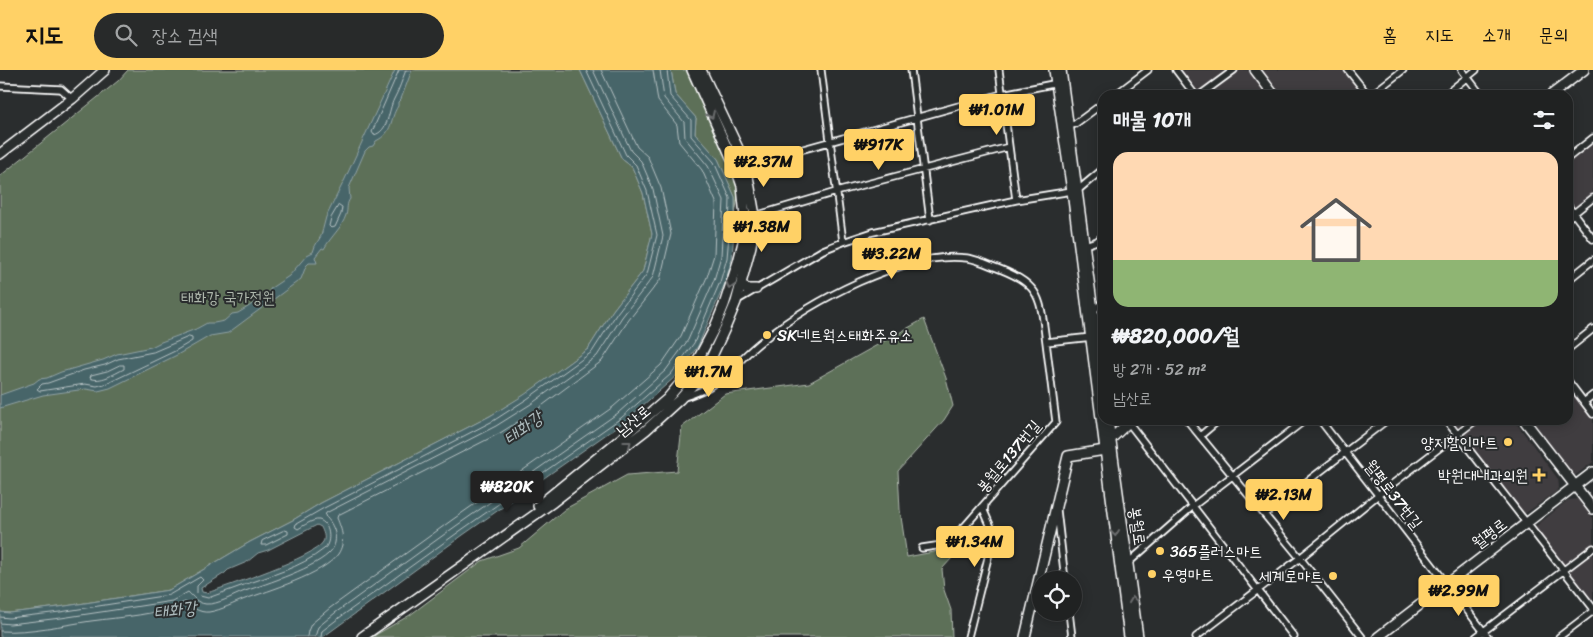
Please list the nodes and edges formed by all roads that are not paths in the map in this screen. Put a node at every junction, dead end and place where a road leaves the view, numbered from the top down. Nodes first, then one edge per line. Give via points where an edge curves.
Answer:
1 (105, 70) edge
2 (692, 70) edge
3 (701, 70) edge
4 (821, 70) edge
5 (911, 70) edge
6 (999, 70) edge
7 (1060, 70) edge
8 (1148, 70) edge
9 (1176, 70) edge
10 (1234, 70) edge
11 (1256, 70) edge
12 (1348, 70) edge
13 (1403, 70) edge
14 (1462, 70) edge
15 (1476, 70) edge
16 (1584, 70) edge
17 (1467, 77) junction
18 (1059, 83) junction
19 (0, 86) edge
20 (1122, 90) edge
21 (1191, 90) edge
22 (1207, 90) edge
23 (1270, 90) edge
24 (1366, 90) edge
25 (1377, 90) edge
26 (1451, 90) edge
27 (1477, 90) edge
28 (1558, 90) edge
29 (1002, 94) junction
30 (72, 99) junction
31 (1098, 107) edge
32 (917, 117) junction
33 (1066, 127) junction
34 (1593, 138) edge
35 (830, 141) junction
36 (1009, 147) junction
37 (0, 154) edge
38 (1573, 154) edge
39 (746, 165) junction
40 (923, 170) junction
41 (1098, 173) edge
42 (1075, 190) junction
43 (836, 192) junction
44 (1593, 198) edge
45 (1016, 200) junction
46 (1573, 213) edge
47 (755, 216) junction
48 (1573, 218) edge
49 (933, 219) junction
50 (1593, 239) edge
51 (1098, 241) edge
52 (843, 242) junction
53 (1085, 246) junction
54 (1593, 260) edge
55 (1573, 276) edge
56 (741, 283) junction
57 (756, 289) junction
58 (736, 302) junction
59 (1098, 306) edge
60 (1094, 310) junction
61 (1593, 329) edge
62 (1094, 336) junction
63 (1046, 342) junction
64 (1573, 344) edge
65 (1098, 352) edge
66 (710, 361) junction
67 (1098, 365) edge
68 (726, 373) junction
69 (1573, 388) edge
70 (1593, 395) edge
71 (667, 399) junction
72 (680, 399) junction
73 (1584, 402) junction
74 (1593, 414) edge
75 (1106, 425) edge
76 (1108, 425) edge
77 (1127, 425) edge
78 (1133, 425) edge
79 (1191, 425) edge
80 (1213, 425) edge
81 (1299, 425) edge
82 (1324, 425) edge
83 (1381, 425) edge
84 (1450, 425) edge
85 (1470, 425) edge
86 (1528, 425) edge
87 (1458, 435) junction
88 (1200, 436) junction
89 (1109, 446) junction
90 (1345, 453) junction
91 (1593, 472) edge
92 (1234, 476) junction
93 (1575, 486) junction
94 (1378, 495) junction
95 (985, 504) junction
96 (1193, 506) junction
97 (1057, 508) junction
98 (1593, 509) edge
99 (1265, 514) junction
100 (1526, 524) junction
101 (922, 548) dead end
102 (1593, 548) edge
103 (1300, 558) junction
104 (1128, 563) junction
105 (1064, 571) edge
106 (1563, 571) junction
107 (1447, 584) junction
108 (1258, 590) junction
109 (1593, 610) edge
110 (1070, 621) edge
111 (1484, 631) junction
112 (356, 637) edge
113 (362, 637) edge
114 (968, 637) edge
115 (1025, 637) edge
116 (1072, 637) edge
117 (1129, 637) edge
118 (1138, 637) edge
119 (1196, 637) edge
120 (1294, 637) edge
121 (1362, 637) edge
122 (1378, 637) edge
123 (1476, 637) edge
124 (1488, 637) edge
125 (1560, 637) edge

1 - 30 main road
2 -> 71 main road, 남산로 via 742,186 744,238 715,327 694,367
3 - 39 main road, 남산로
4 - 35 street
5 - 32 street
6 - 29 street
7 - 18 main road
8 - 20 street
9 - 21 street
10 - 22 street
11 - 23 main road
12 - 24 street
13 - 25 street
14 - 17 street
15 - 17 street
16 - 28 main road
17 - 26 street
17 - 27 street
18 - 29 street
18 - 33 main road
19 - 30 street via 61,89
29 - 32 street
29 - 36 street
30 - 37 main road
31 - 33 street
32 - 35 street
32 - 40 street
33 - 42 main road
34 - 38 street
35 - 39 street
35 - 43 street
36 - 40 street
36 - 45 street
39 - 47 main road, 남산로
40 - 43 street
40 - 49 street
41 - 42 street
42 - 45 street
42 - 53 main road
42 - 62 main road
43 - 47 street
43 - 52 street
44 - 46 street
45 - 49 street
47 - 56 main road, 남산로
48 - 50 street
49 - 52 street
51 - 53 street
52 - 57 street
53 - 60 main road
54 - 55 street
56 - 57 main road via 746,289
56 - 58 main road, 남산로
57 - 58 street
58 - 66 main road, 남산로
59 - 60 street
60 - 62 main road
61 - 64 street
62 - 63 street
62 - 65 main road
62 - 67 main road
63 - 68 street, 봉월로137번길 via 1040,300 1024,281 1009,272 967,258 932,259 867,279 800,312 762,340
63 - 95 street, 봉월로137번길 via 1056,422
66 - 68 street via 715,370
66 - 72 main road, 남산로
68 - 72 street, 봉월로137번길 via 706,388
69 - 73 street
70 - 73 street
71 - 72 street
71 - 112 main road, 남산로 via 537,506
113 -> 72 main road, 남산로 via 553,502 646,430
73 - 74 street
75 - 89 main road
76 - 89 main road, 봉월로
77 - 89 main road
78 - 96 street
79 - 88 street
80 - 88 street
81 - 92 street
82 - 90 street, 월평로37번길
83 - 90 street
84 - 87 street
85 - 87 street
86 - 93 main road
87 - 94 street
87 - 100 street
88 - 92 street
89 - 97 main road via 1068,456
89 - 104 main road, 봉월로
89 -> 117 main road
90 - 94 street, 월평로37번길
90 - 99 street
91 - 93 main road, 월평로
92 - 96 street
92 - 99 street
93 - 98 main road
93 - 100 main road, 월평로
94 - 103 street
94 - 107 street, 월평로37번길
95 - 101 street via 942,545
95 - 114 street, 봉월로137번길 via 984,511 994,534
96 - 104 street
96 - 108 street
97 - 105 street
97 - 115 main road
99 - 103 street
100 - 106 street
100 - 107 main road, 월평로
102 - 106 street
103 - 108 street
103 - 121 street
118 -> 104 main road, 봉월로
106 - 109 street
106 - 111 street
107 - 111 street, 월평로37번길
107 - 122 main road, 월평로
108 - 119 street
108 - 120 street
109 - 125 street
110 - 116 street
111 - 123 street
111 - 124 street, 월평로37번길

